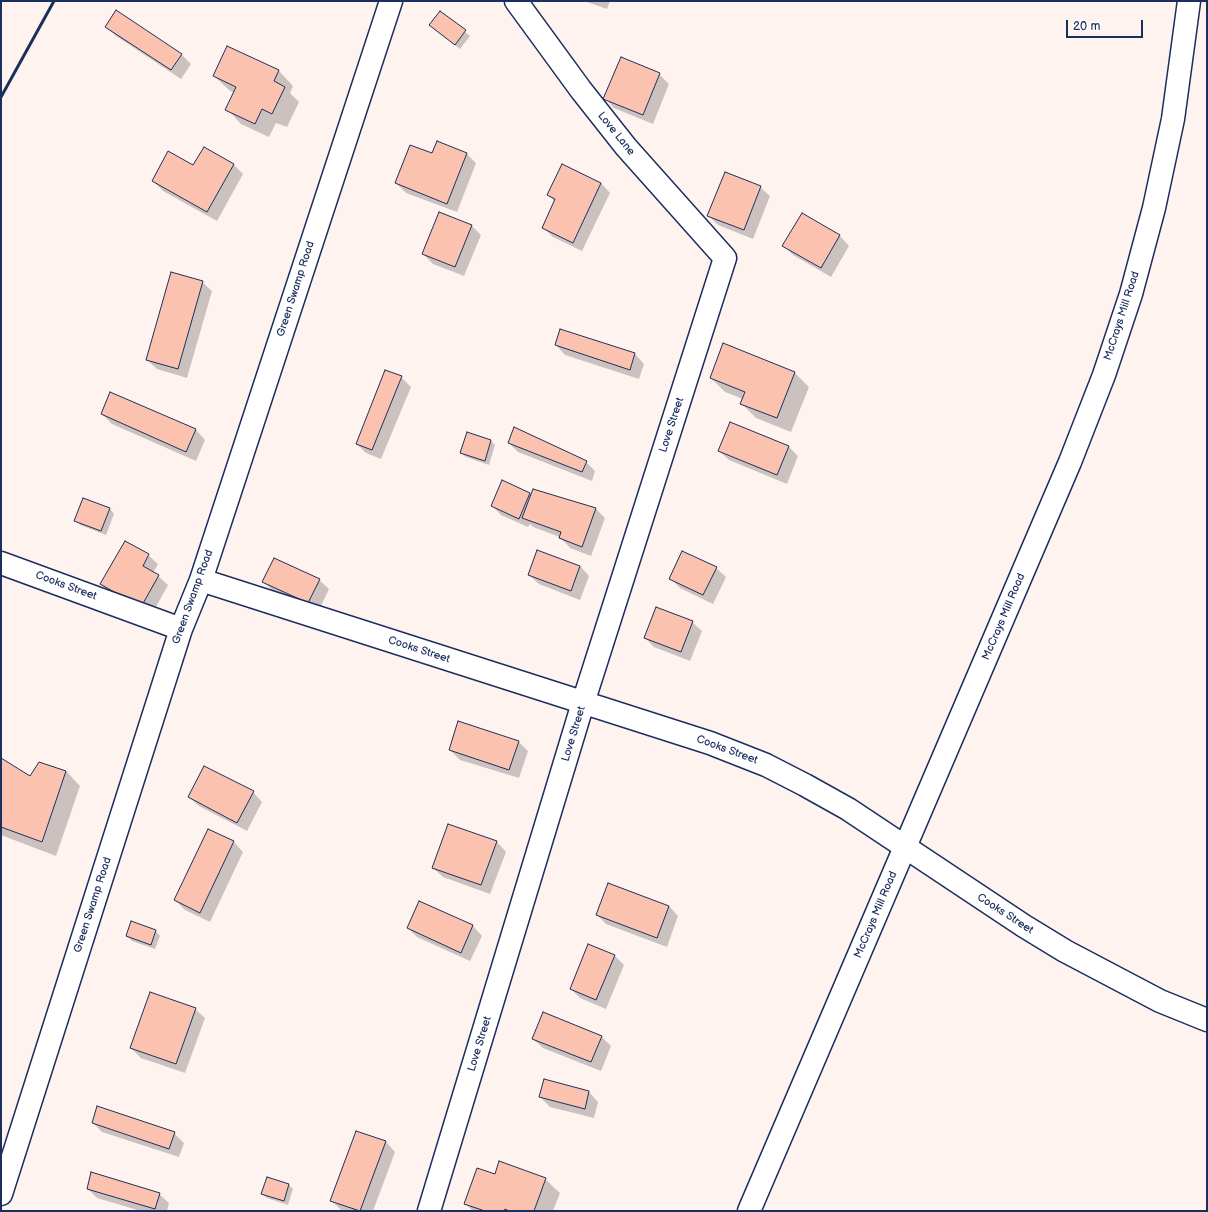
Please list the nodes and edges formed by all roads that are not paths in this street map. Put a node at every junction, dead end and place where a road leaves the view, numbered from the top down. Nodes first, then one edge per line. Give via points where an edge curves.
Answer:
1 (391, 1) edge
2 (516, 1) edge
3 (1189, 1) edge
4 (725, 258) joint
5 (1, 563) edge
6 (201, 580) junction
7 (180, 630) junction
8 (583, 704) junction
9 (905, 848) junction
10 (1207, 1020) edge
11 (1, 1194) edge
12 (429, 1211) edge
13 (749, 1211) edge

1 - 6 street, Green Swamp Road
2 - 4 street, Love Lane via 626,147
3 - 9 street, McCrays Mill Road via 1173,119 1154,208 1104,375 1070,462
4 - 8 street, Love Street
5 - 7 street, Cooks Street
6 - 7 street, Green Swamp Road
6 - 8 street, Cooks Street
7 - 11 street, Green Swamp Road
8 - 9 street, Cooks Street via 710,743 766,765 848,809
8 - 12 street, Love Street
9 - 10 street, Cooks Street via 1065,951 1160,1001
9 - 13 street, McCrays Mill Road

